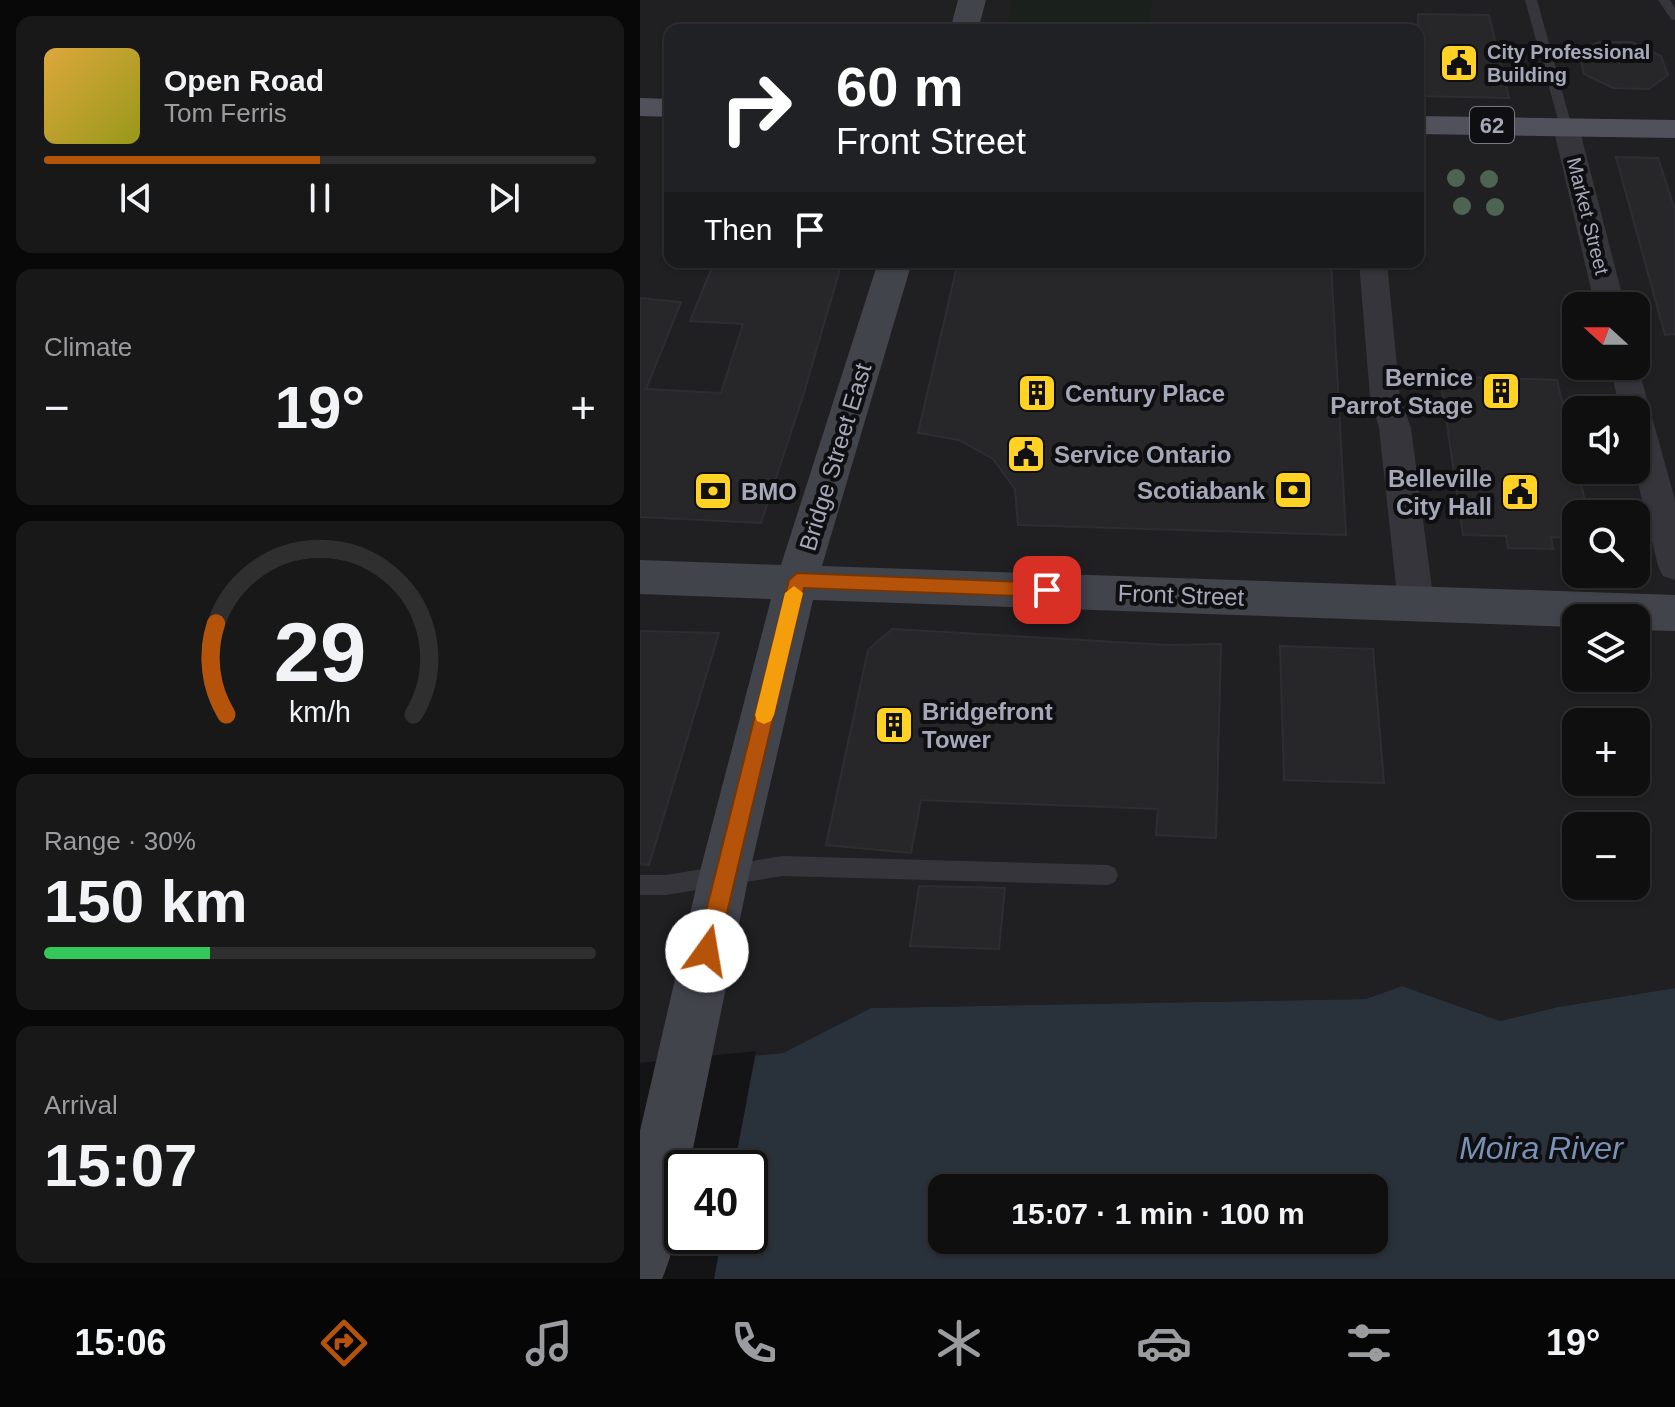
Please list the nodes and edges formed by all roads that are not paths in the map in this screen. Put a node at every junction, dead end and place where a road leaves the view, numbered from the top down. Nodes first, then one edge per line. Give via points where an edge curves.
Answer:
1 (972, 0) edge
2 (1531, 0) edge
3 (1664, 0) edge
4 (1675, 17) edge
5 (966, 24) edge
6 (640, 107) edge
7 (664, 108) edge
8 (1424, 125) edge
9 (1566, 127) junction
10 (1675, 129) edge
11 (893, 268) edge
12 (1374, 268) edge
13 (1607, 292) edge
14 (1628, 380) edge
15 (1675, 566) edge
16 (640, 577) edge
17 (797, 580) junction
18 (1416, 604) junction
19 (1675, 613) edge
20 (724, 875) junction
21 (1108, 875) dead end
22 (640, 885) edge
23 (640, 1261) edge

1 - 5 street
2 - 9 lane
3 - 4 lane
6 - 7 main road
8 - 9 main road, 62
9 - 10 main road, 62
9 - 13 street, Market Street
11 - 17 street, Bridge Street East
12 - 18 street via 1385,397 1395,428
14 - 15 street
16 - 17 street, Front Street
17 - 18 street, Front Street
17 - 20 street, Bridge Street East
18 - 19 street, Front Street
20 - 21 lane via 782,866
20 - 22 lane
20 - 23 street, Bridge Street East

